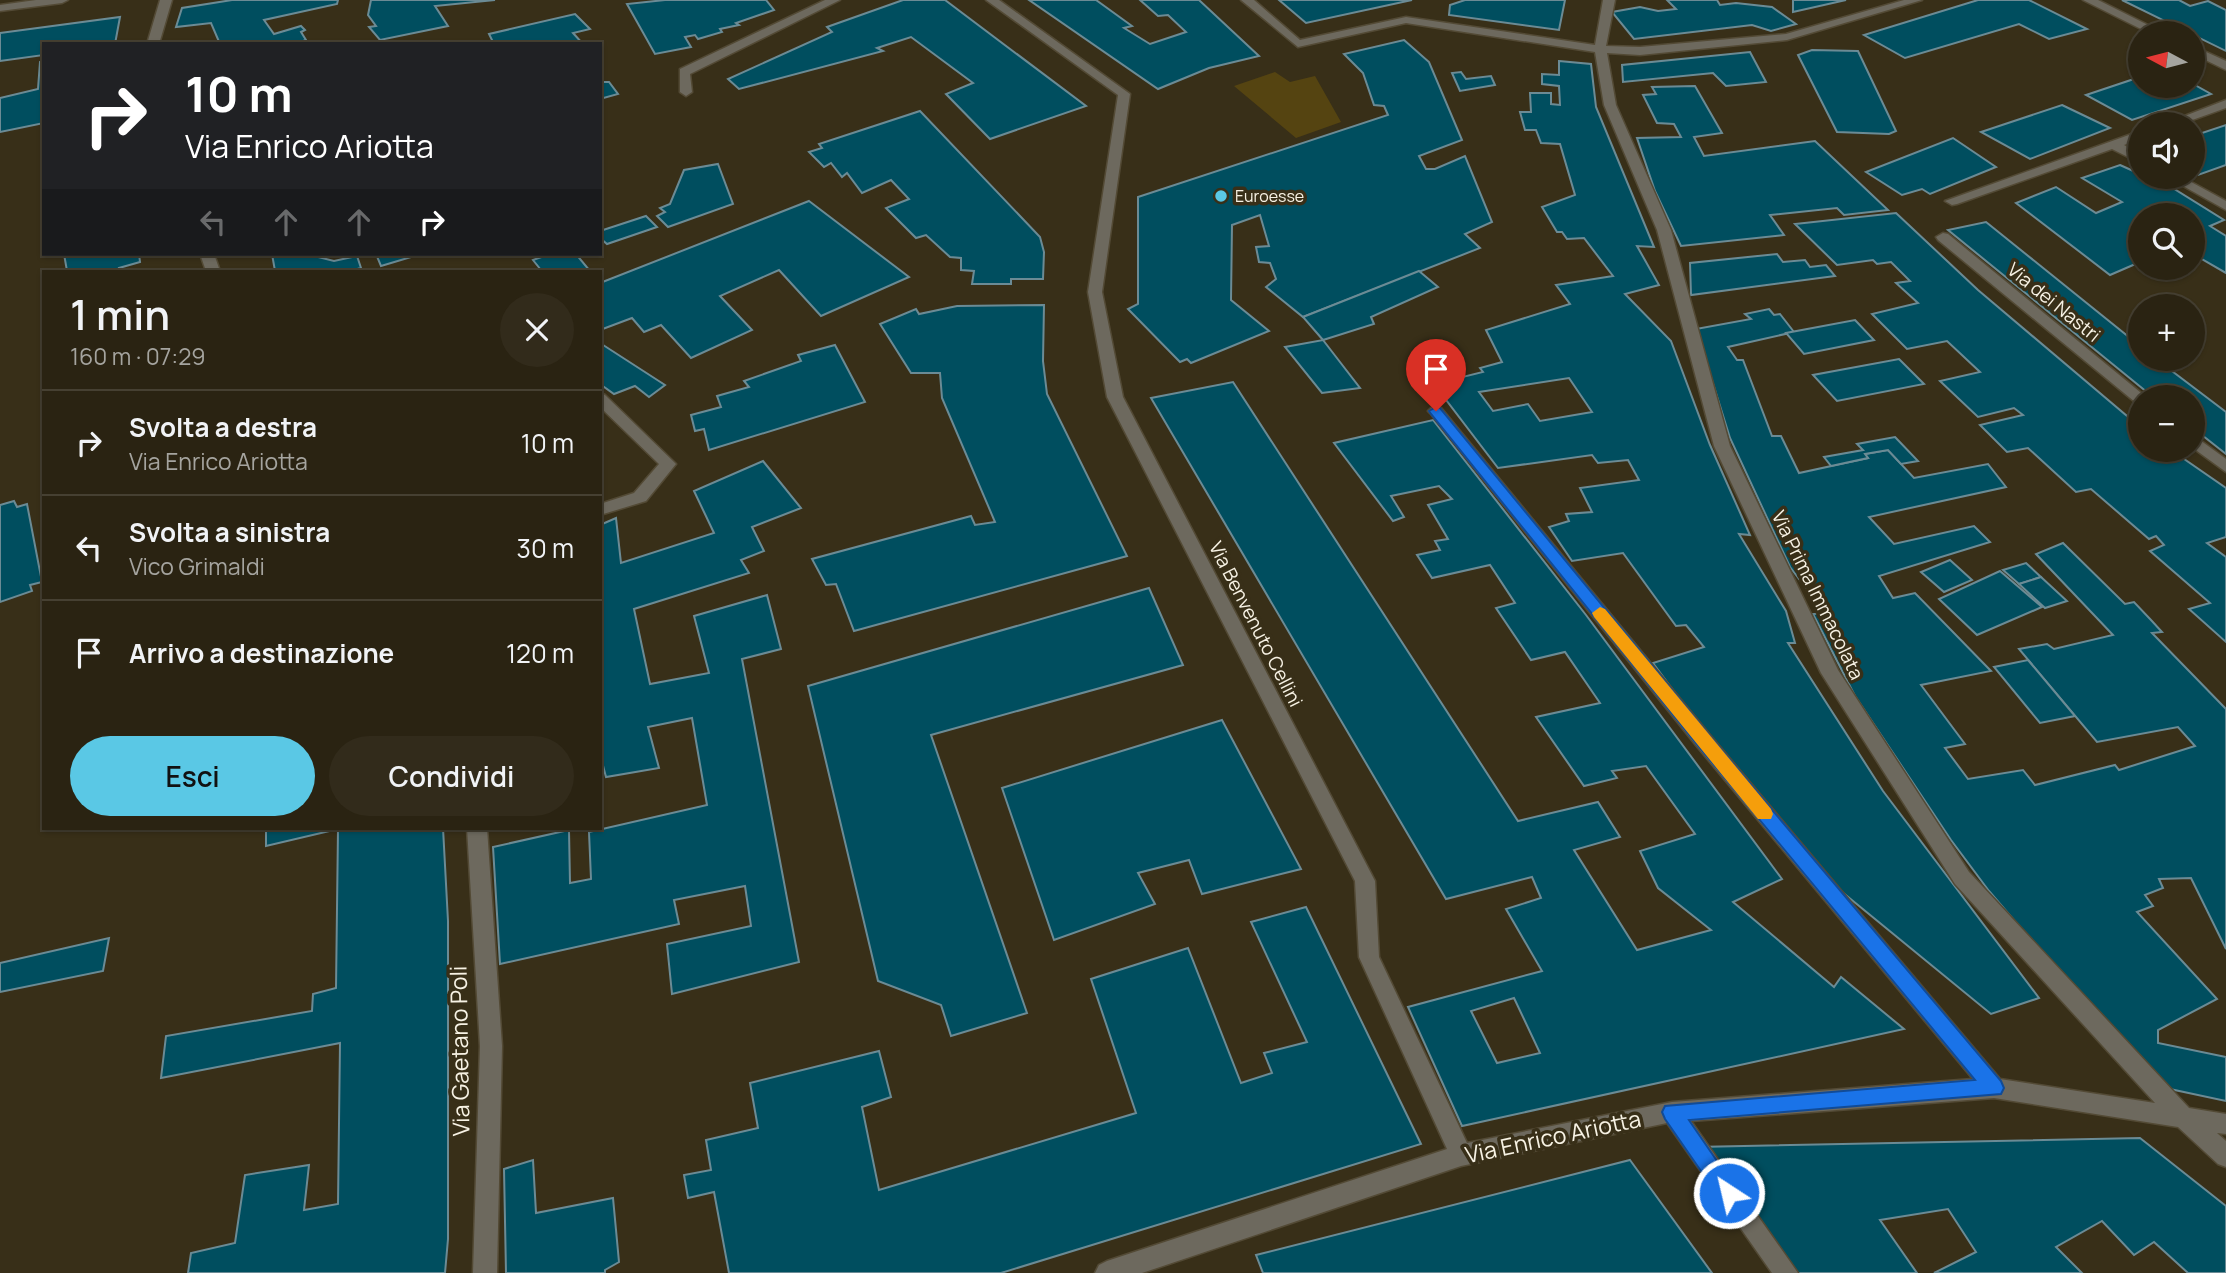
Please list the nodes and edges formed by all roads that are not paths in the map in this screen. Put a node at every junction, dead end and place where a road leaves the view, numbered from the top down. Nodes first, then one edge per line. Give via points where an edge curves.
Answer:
1 (62, 0) edge
2 (166, 0) edge
3 (834, 0) edge
4 (992, 0) edge
5 (1247, 0) edge
6 (1609, 0) edge
7 (1916, 0) edge
8 (2090, 0) edge
9 (0, 8) edge
10 (2133, 21) edge
11 (154, 42) edge
12 (1600, 49) junction
13 (2205, 56) edge
14 (2226, 66) edge
15 (686, 92) dead end
16 (2226, 104) edge
17 (2204, 112) edge
18 (2128, 140) edge
19 (2114, 145) junction
20 (2128, 153) edge
21 (2194, 189) edge
22 (1952, 201) dead end
23 (2226, 206) edge
24 (1942, 237) dead end
25 (2128, 389) edge
26 (602, 400) edge
27 (1436, 411) dead end
28 (2205, 450) edge
29 (2226, 467) edge
30 (602, 509) edge
31 (477, 830) edge
32 (1994, 1088) junction
33 (1672, 1112) junction
34 (2183, 1116) junction
35 (2226, 1124) edge
36 (1461, 1154) junction
37 (2226, 1156) edge
38 (485, 1273) edge
39 (1107, 1273) edge
40 (1786, 1273) edge

1 - 9 street
2 - 11 street
3 - 15 street via 684,72
4 - 36 street, Via Benvenuto Cellini via 1124,94 1095,292 1115,397 1365,881 1369,957
5 - 12 street via 1297,44 1406,20
6 - 12 street, Via Prima Immacolata
7 - 12 street via 1787,37 1640,51
8 - 10 street
12 - 34 street, Via Prima Immacolata via 1610,105 1664,230 1722,446 1830,673 1962,878
13 - 14 street
16 - 17 street
18 - 19 street
19 - 20 street
19 - 22 street
21 - 23 street
24 - 25 street, Via dei Nastri
26 - 30 street via 668,464 640,497
27 - 32 street
28 - 29 street
31 - 38 street, Via Gaetano Poli via 491,1046
32 - 33 street, Via Enrico Ariotta
32 - 34 street, Via Enrico Ariotta
33 - 36 street, Via Enrico Ariotta
33 - 40 street
34 - 35 street, Via Enrico Ariotta
34 - 37 street, Via Prima Immacolata
36 - 39 street, Via Enrico Ariotta

